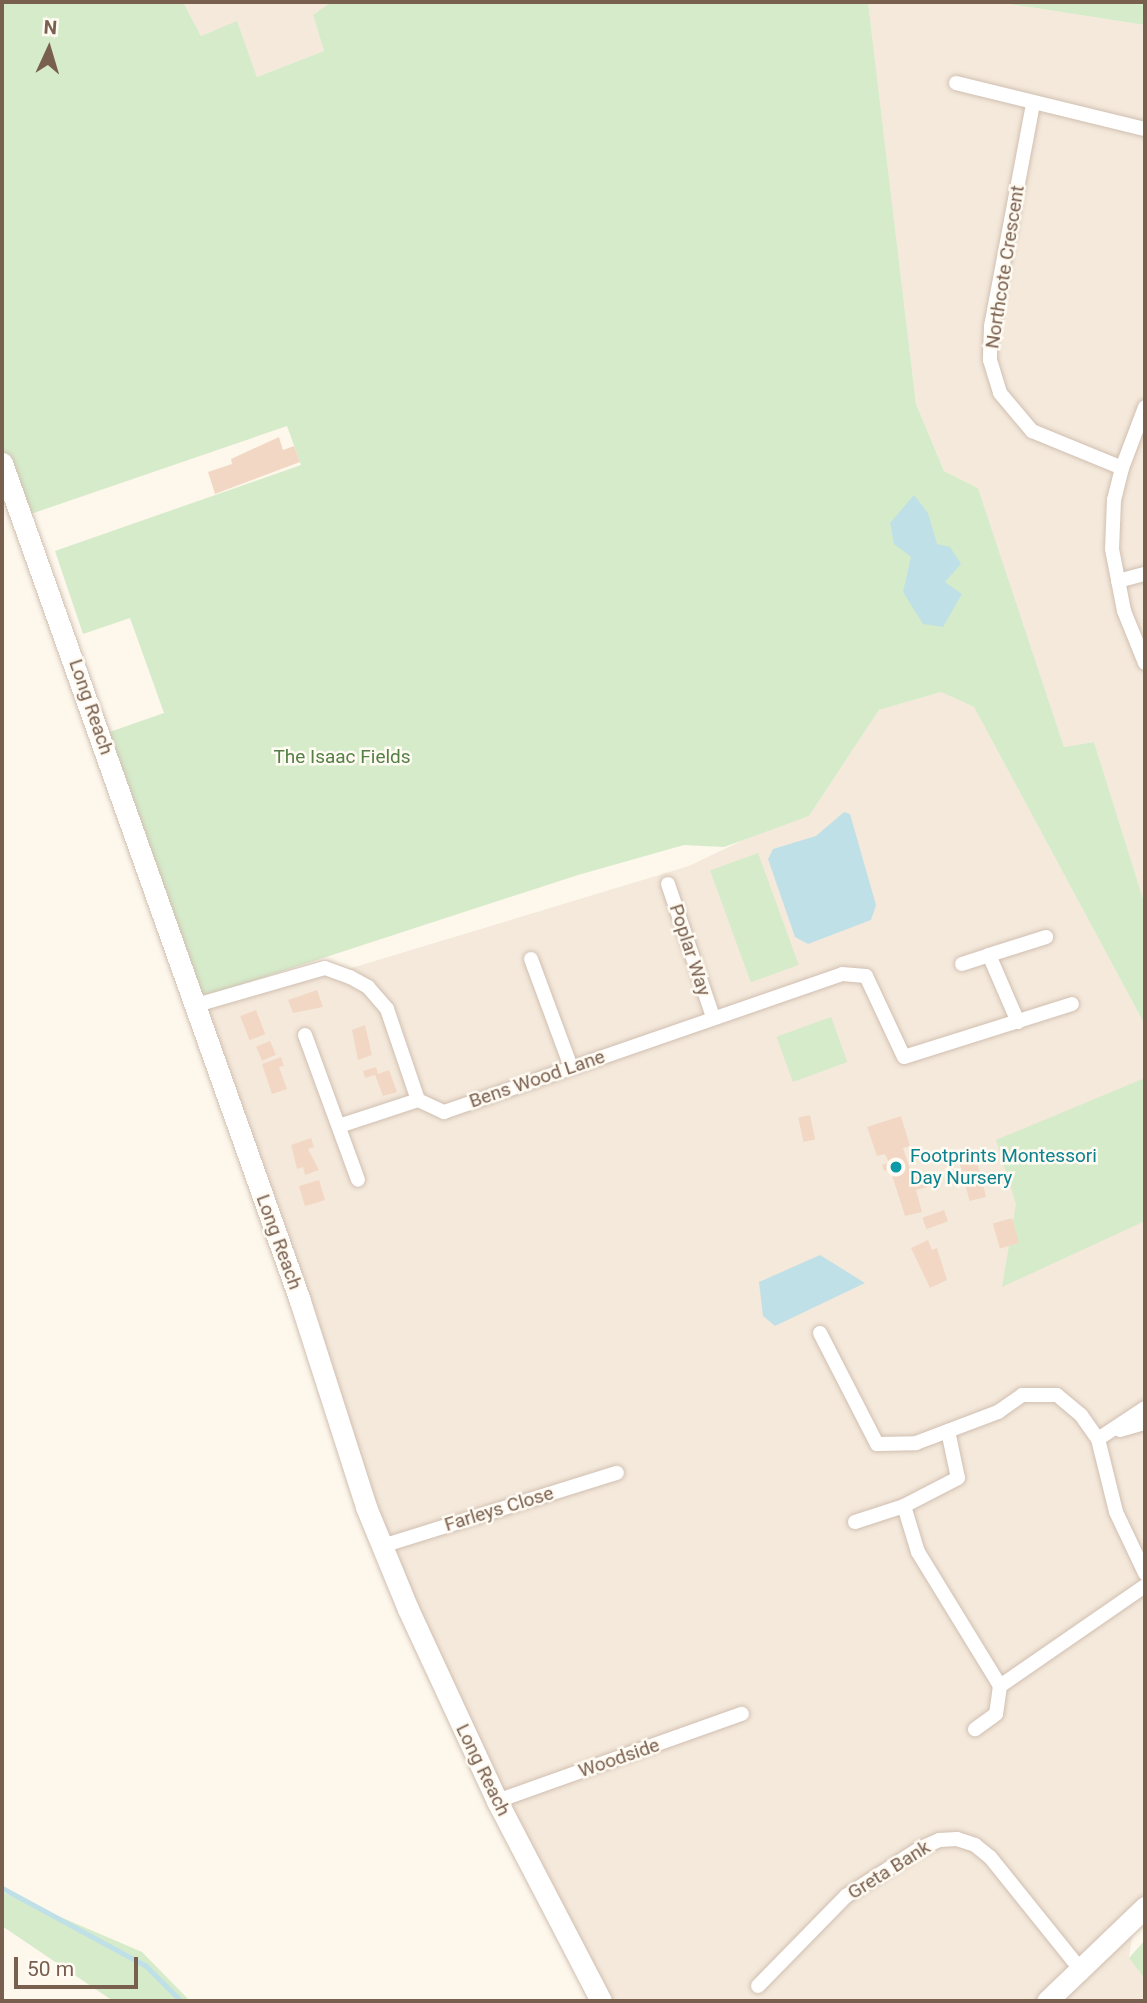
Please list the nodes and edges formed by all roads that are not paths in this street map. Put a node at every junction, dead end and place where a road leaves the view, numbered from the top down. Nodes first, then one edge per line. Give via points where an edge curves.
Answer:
1 (956, 83) dead end
2 (1034, 104) junction
3 (1145, 129) edge
4 (1145, 407) edge
5 (2, 463) edge
6 (1122, 468) junction
7 (1145, 574) edge
8 (1118, 581) junction
9 (1145, 663) edge
10 (668, 884) dead end
11 (1046, 937) dead end
12 (989, 955) junction
13 (531, 959) dead end
14 (962, 964) dead end
15 (1072, 1004) dead end
16 (193, 1006) junction
17 (713, 1017) junction
18 (1018, 1022) junction
19 (305, 1035) dead end
20 (571, 1067) junction
21 (418, 1100) junction
22 (339, 1126) junction
23 (358, 1180) dead end
24 (820, 1333) dead end
25 (1145, 1408) edge
26 (1145, 1423) edge
27 (948, 1431) junction
28 (1098, 1439) junction
29 (617, 1473) dead end
30 (904, 1506) junction
31 (855, 1522) dead end
32 (382, 1546) junction
33 (1145, 1573) edge
34 (1145, 1586) edge
35 (1000, 1686) junction
36 (742, 1714) dead end
37 (975, 1729) dead end
38 (497, 1801) junction
39 (1145, 1907) edge
40 (1081, 1970) junction
41 (758, 1986) dead end
42 (601, 2001) edge
43 (1046, 2001) edge

1 - 2 street
2 - 3 street
2 - 6 street, Northcote Crescent via 991,327 994,377 1009,407 1032,431
4 - 6 street
5 - 16 street, Long Reach
6 - 8 street via 1111,529
7 - 8 street
8 - 9 street
10 - 17 street, Poplar Way
11 - 12 street
12 - 14 street
12 - 18 street
13 - 20 street
15 - 18 street
16 - 21 street via 325,968 349,977 368,987 387,1009
16 - 32 street, Long Reach
17 - 18 street, Bens Wood Lane via 852,972 866,976 904,1058
17 - 20 street, Bens Wood Lane
19 - 22 street
20 - 21 street, Bens Wood Lane via 444,1112
21 - 22 street
22 - 23 street
24 - 27 street via 877,1444 916,1443
25 - 28 street
26 - 28 street
27 - 28 street via 998,1412 1022,1395 1057,1395 1081,1415
27 - 30 street via 958,1478
28 - 33 street via 1116,1512
29 - 32 street, Farleys Close
30 - 31 street
30 - 35 street via 918,1552
32 - 38 street, Long Reach
34 - 35 street
35 - 37 street via 996,1714
36 - 38 street, Woodside
38 - 42 street, Long Reach
39 - 40 street
40 - 41 street, Greta Bank via 990,1857 975,1844 948,1839 919,1849 846,1896
40 - 43 street

